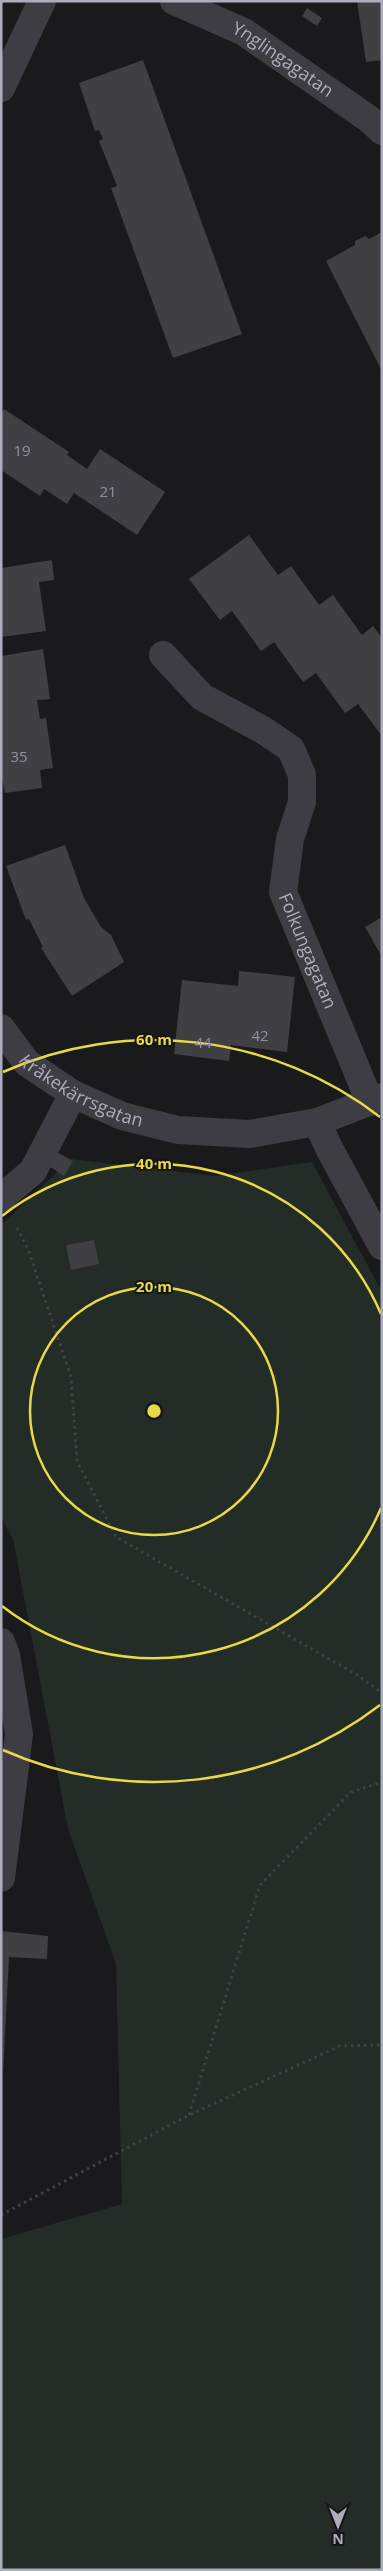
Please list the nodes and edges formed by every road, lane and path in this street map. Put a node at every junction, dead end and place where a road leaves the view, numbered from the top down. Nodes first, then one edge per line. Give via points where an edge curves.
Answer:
1 (42, 1) edge
2 (174, 1) edge
3 (1, 88) edge
4 (382, 131) edge
5 (163, 655) dead end
6 (1, 1028) edge
7 (73, 1094) junction
8 (376, 1099) edge
9 (317, 1122) junction
10 (178, 1130) joint
11 (1, 1198) edge
12 (15, 1224) dead end
13 (382, 1246) edge
14 (1, 1642) edge
15 (382, 1693) edge
16 (382, 1782) edge
17 (1, 1878) edge
18 (382, 2045) edge
19 (189, 2115) junction
20 (1, 2215) edge

1 - 3 street
2 - 4 street, Ynglingagatan via 244,32
5 - 8 street, Folkungagatan via 202,697 291,749 302,775 302,802 290,839 283,892
6 - 7 street, Kråkekärrsgatan via 28,1063
7 - 10 street, Kråkekärrsgatan via 122,1116
7 - 11 street via 33,1171
8 - 9 street, Folkungagatan
9 - 10 street, Folkungagatan via 250,1134
9 - 13 street
12 - 15 path via 28,1249 71,1377 77,1461 116,1537 359,1676
14 - 17 street via 19,1734
16 - 19 path via 351,1792 260,1884
18 - 19 path via 340,2046
19 - 20 path

